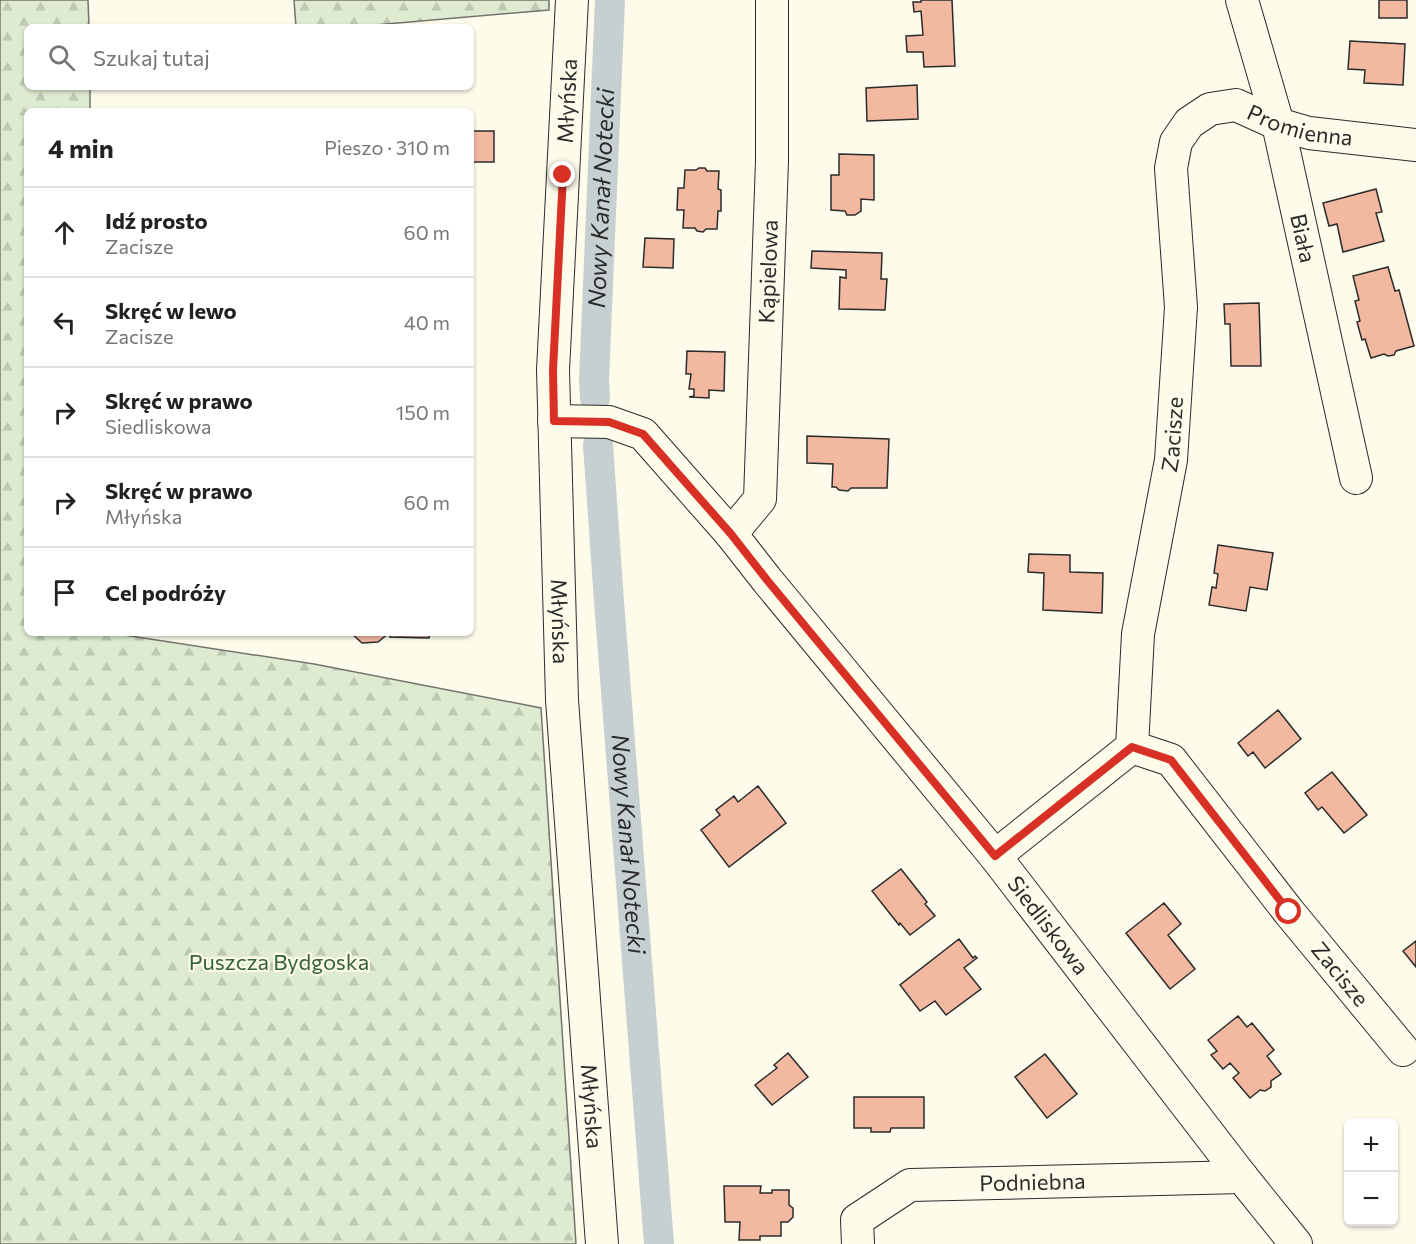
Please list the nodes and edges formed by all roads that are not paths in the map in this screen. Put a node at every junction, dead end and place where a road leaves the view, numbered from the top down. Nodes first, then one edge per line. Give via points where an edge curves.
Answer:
1 (572, 0) edge
2 (772, 0) edge
3 (1242, 0) edge
4 (1189, 123) joint
5 (1278, 124) junction
6 (1416, 145) edge
7 (554, 421) junction
8 (1356, 477) dead end
9 (731, 534) junction
10 (1132, 747) junction
11 (995, 856) junction
12 (1402, 1050) dead end
13 (1242, 1177) junction
14 (602, 1244) edge
15 (858, 1244) edge
16 (1296, 1244) edge

1 - 7 street, Młyńska via 553,370
2 - 9 street, Kąpielowa via 772,161 760,499
3 - 5 street, Biała
4 - 5 street, Promienna via 1210,109 1236,105
4 - 10 street, Zacisze via 1176,142 1171,168 1181,307 1171,460 1138,634
5 - 6 street, Promienna via 1309,133
5 - 8 street, Biała
7 - 9 street, Siedliskowa via 609,422 643,434
7 - 14 street, Młyńska via 562,700
9 - 11 street, Siedliskowa
10 - 11 street
10 - 12 street, Zacisze via 1171,760
11 - 13 street, Siedliskowa
13 - 15 street, Podniebna via 910,1185 857,1220
13 - 16 street, Siedliskowa

